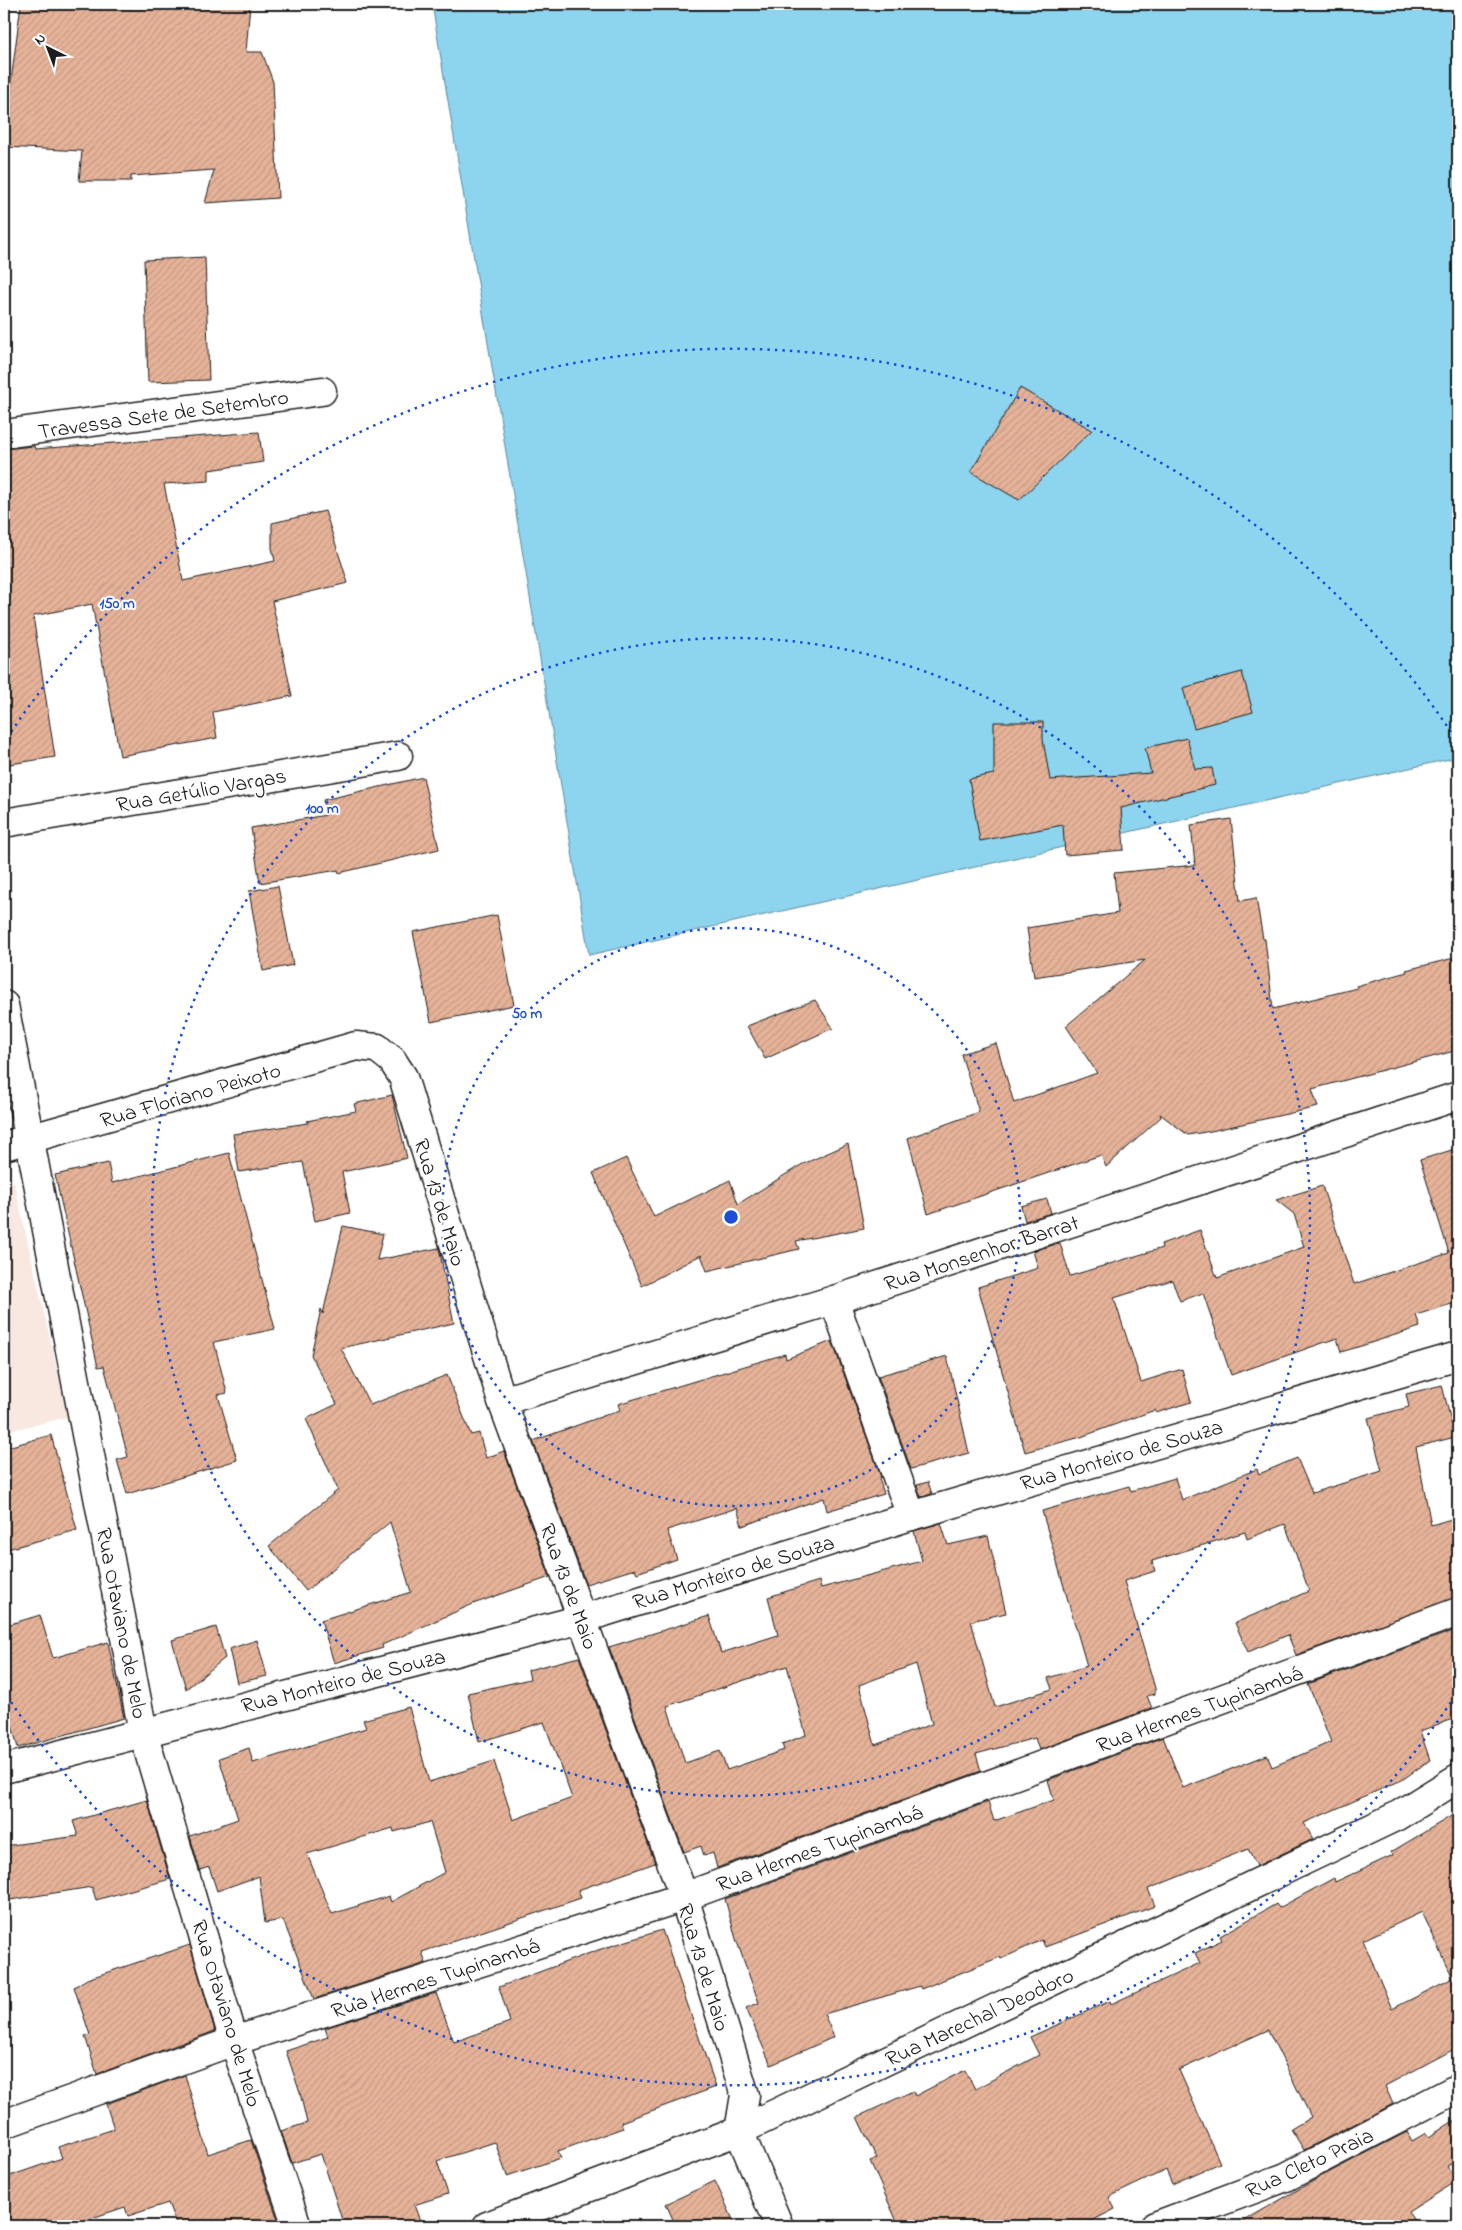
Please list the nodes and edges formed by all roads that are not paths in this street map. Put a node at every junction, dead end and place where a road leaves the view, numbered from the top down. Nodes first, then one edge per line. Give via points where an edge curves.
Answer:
1 (322, 391) dead end
2 (4, 434) edge
3 (398, 756) dead end
4 (4, 823) edge
5 (4, 1005) edge
6 (377, 1048) joint
7 (1458, 1096) edge
8 (31, 1140) junction
9 (4, 1146) edge
10 (834, 1300) junction
11 (1458, 1356) edge
12 (502, 1401) junction
13 (911, 1516) junction
14 (1458, 1612) edge
15 (582, 1619) junction
16 (143, 1732) junction
17 (4, 1769) edge
18 (1458, 1778) edge
19 (684, 1897) junction
20 (234, 2041) junction
21 (1458, 2088) edge
22 (4, 2124) edge
23 (739, 2130) junction
24 (297, 2226) edge
25 (487, 2226) edge
26 (779, 2226) edge
27 (1155, 2226) edge

1 - 2 street, Travessa Sete de Setembro
3 - 4 street, Rua Getúlio Vargas
5 - 8 street, Rua Otaviano de Melo
6 - 8 street, Rua Floriano Peixoto via 356,1046
6 - 12 street, Rua 13 de Maio via 392,1060 403,1077
7 - 10 street, Rua Monsenhor Barrat
8 - 9 street, Rua Floriano Peixoto
8 - 16 street, Rua Otaviano de Melo
10 - 12 street, Rua Monsenhor Barrat
10 - 13 street
11 - 13 street, Rua Monteiro de Souza
12 - 15 street, Rua 13 de Maio
13 - 15 street, Rua Monteiro de Souza
14 - 19 street, Rua Hermes Tupinambá
15 - 16 street, Rua Monteiro de Souza
15 - 19 street, Rua 13 de Maio
16 - 17 street, Rua Monteiro de Souza
16 - 20 street, Rua Otaviano de Melo
18 - 23 street, Rua Marechal Deodoro via 1398,1816
19 - 20 street, Rua Hermes Tupinambá
19 - 23 street, Rua 13 de Maio via 745,2096
20 - 22 street, Rua Hermes Tupinambá
20 - 24 street, Rua Otaviano de Melo
21 - 27 street, Rua Cleto Praia via 1286,2177
23 - 25 street, Rua Marechal Deodoro
23 - 26 street

